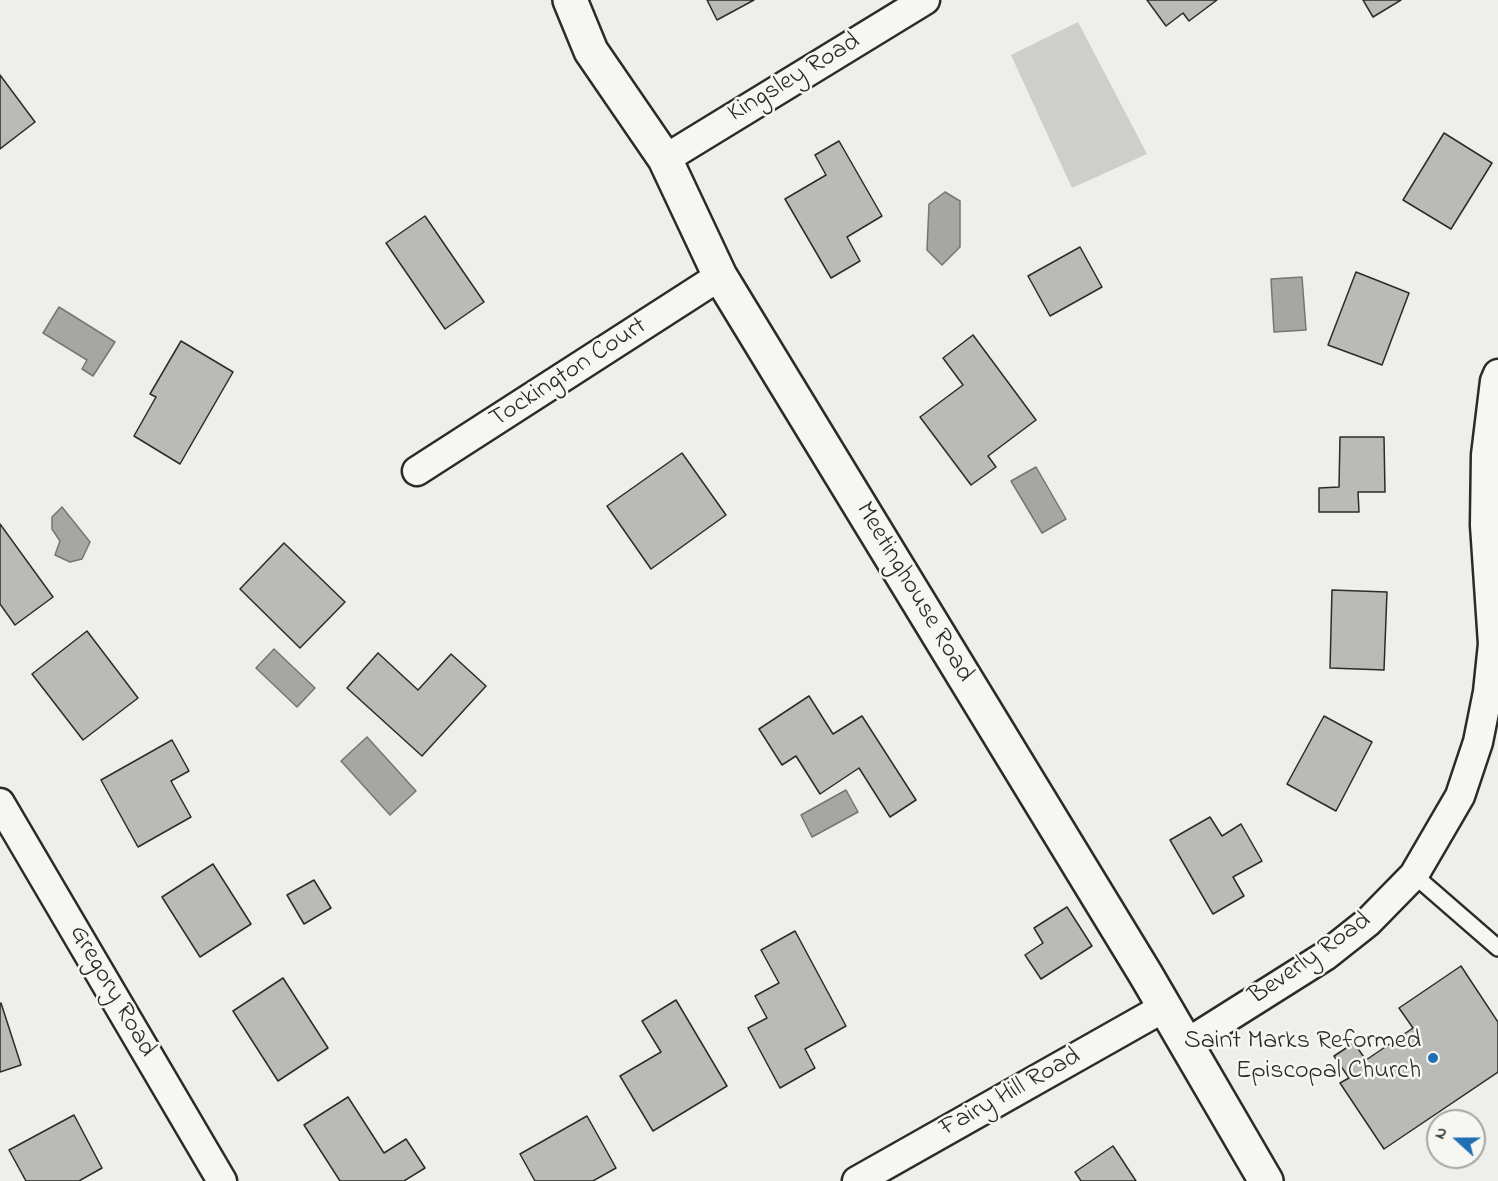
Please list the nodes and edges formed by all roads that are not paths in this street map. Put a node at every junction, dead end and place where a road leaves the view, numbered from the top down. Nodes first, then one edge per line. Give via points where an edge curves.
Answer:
1 (570, 0) edge
2 (925, 0) edge
3 (664, 159) junction
4 (720, 276) junction
5 (1498, 374) edge
6 (417, 471) dead end
7 (0, 803) edge
8 (1414, 875) junction
9 (1498, 948) edge
10 (1166, 1007) junction
11 (1187, 1043) junction
12 (222, 1181) edge
13 (857, 1181) edge
14 (1266, 1181) edge

1 - 3 street, Meetinghouse Road via 591,51
2 - 3 street, Kingsley Road
3 - 4 street, Meetinghouse Road
4 - 6 street, Tockington Court
4 - 10 street, Meetinghouse Road
5 - 8 street, Beverly Road via 1486,454 1485,525 1493,644 1488,692 1478,742 1460,796
7 - 12 street, Gregory Road
8 - 9 lane
8 - 11 street, Beverly Road via 1368,922 1325,956
10 - 11 street, Meetinghouse Road
10 - 13 street, Fairy Hill Road
11 - 14 street, Meetinghouse Road

